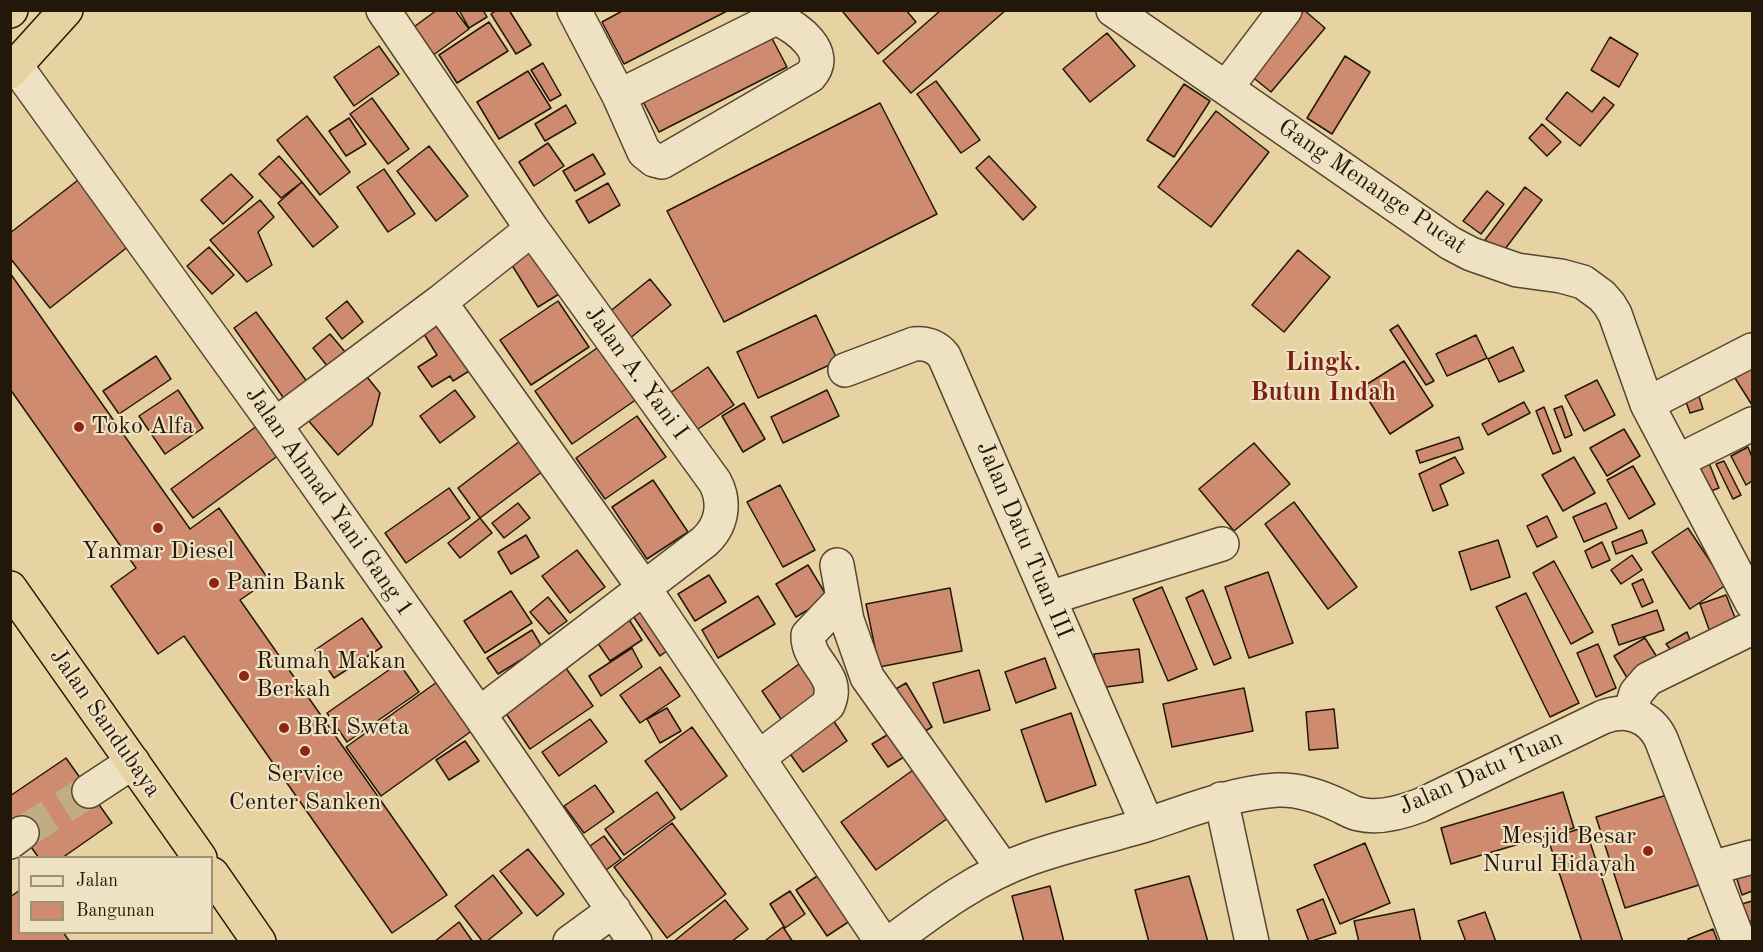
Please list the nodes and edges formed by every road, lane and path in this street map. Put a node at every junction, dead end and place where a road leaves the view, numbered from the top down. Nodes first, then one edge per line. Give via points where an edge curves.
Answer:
1 (66, 10) edge
2 (382, 10) edge
3 (574, 10) edge
4 (1113, 10) edge
5 (1285, 10) edge
6 (13, 69) edge
7 (1226, 88) junction
8 (619, 96) junction
9 (532, 229) junction
10 (440, 302) junction
11 (1752, 350) edge
12 (845, 370) dead end
13 (1647, 404) junction
14 (1752, 424) edge
15 (275, 425) junction
16 (1678, 461) junction
17 (1222, 544) dead end
18 (837, 565) dead end
19 (10, 588) edge
20 (644, 588) junction
21 (843, 598) junction
22 (1049, 598) junction
23 (1752, 603) edge
24 (1752, 628) edge
25 (1630, 713) junction
26 (479, 714) junction
27 (758, 758) junction
28 (133, 762) junction
29 (89, 791) tunnel mouth
30 (1221, 799) junction
31 (1147, 824) junction
32 (199, 856) edge
33 (1002, 869) junction
34 (213, 875) edge
35 (614, 910) junction
36 (259, 942) edge
37 (570, 942) edge
38 (635, 942) edge
39 (882, 942) edge
40 (891, 942) edge
41 (1252, 942) edge
42 (1739, 942) edge

1 - 6 highway
2 - 9 street, Jalan A. Yani I
3 - 8 street
4 - 7 street, Gang Menange Pucat
5 - 7 street
6 - 15 street, Jalan Ahmad Yani Gang 1
7 - 13 street, Gang Menange Pucat via 1450,243 1509,268 1561,276 1593,288 1615,314
8 - 8 street via 776,18 806,36 817,58 810,76 662,162 644,152
9 - 10 street
9 - 20 street, Jalan A. Yani I via 715,482 721,502 718,523 704,542
10 - 15 street
10 - 20 street
11 - 13 street
12 - 22 street, Jalan Datu Tuan III via 914,344 929,345 941,352
13 - 16 street, Gang Menange Pucat
14 - 16 street
15 - 26 street, Jalan Ahmad Yani Gang 1
16 - 23 street, Gang Menange Pucat
17 - 22 street
18 - 21 street
19 - 28 highway, Jalan Sandubaya
20 - 26 street
20 - 27 street
21 - 27 street via 808,635 808,646 831,682 833,694 828,705
21 - 33 street via 867,677
22 - 31 street, Jalan Datu Tuan III
24 - 25 street via 1648,679 1636,693
25 - 30 street, Jalan Datu Tuan via 1604,717 1421,805 1394,813 1357,814 1296,791 1277,790
25 - 42 street via 1649,722 1661,739
26 - 35 street, Jalan Ahmad Yani Gang 1
27 - 39 street
28 - 29 street
28 - 32 highway, Jalan Sandubaya
30 - 31 street, Jalan Datu Tuan
30 - 41 street
31 - 33 street, Jalan Datu Tuan
33 - 40 street, Jalan Datu Tuan via 951,898
34 - 36 highway
35 - 37 street
35 - 38 street, Jalan Ahmad Yani Gang 1

